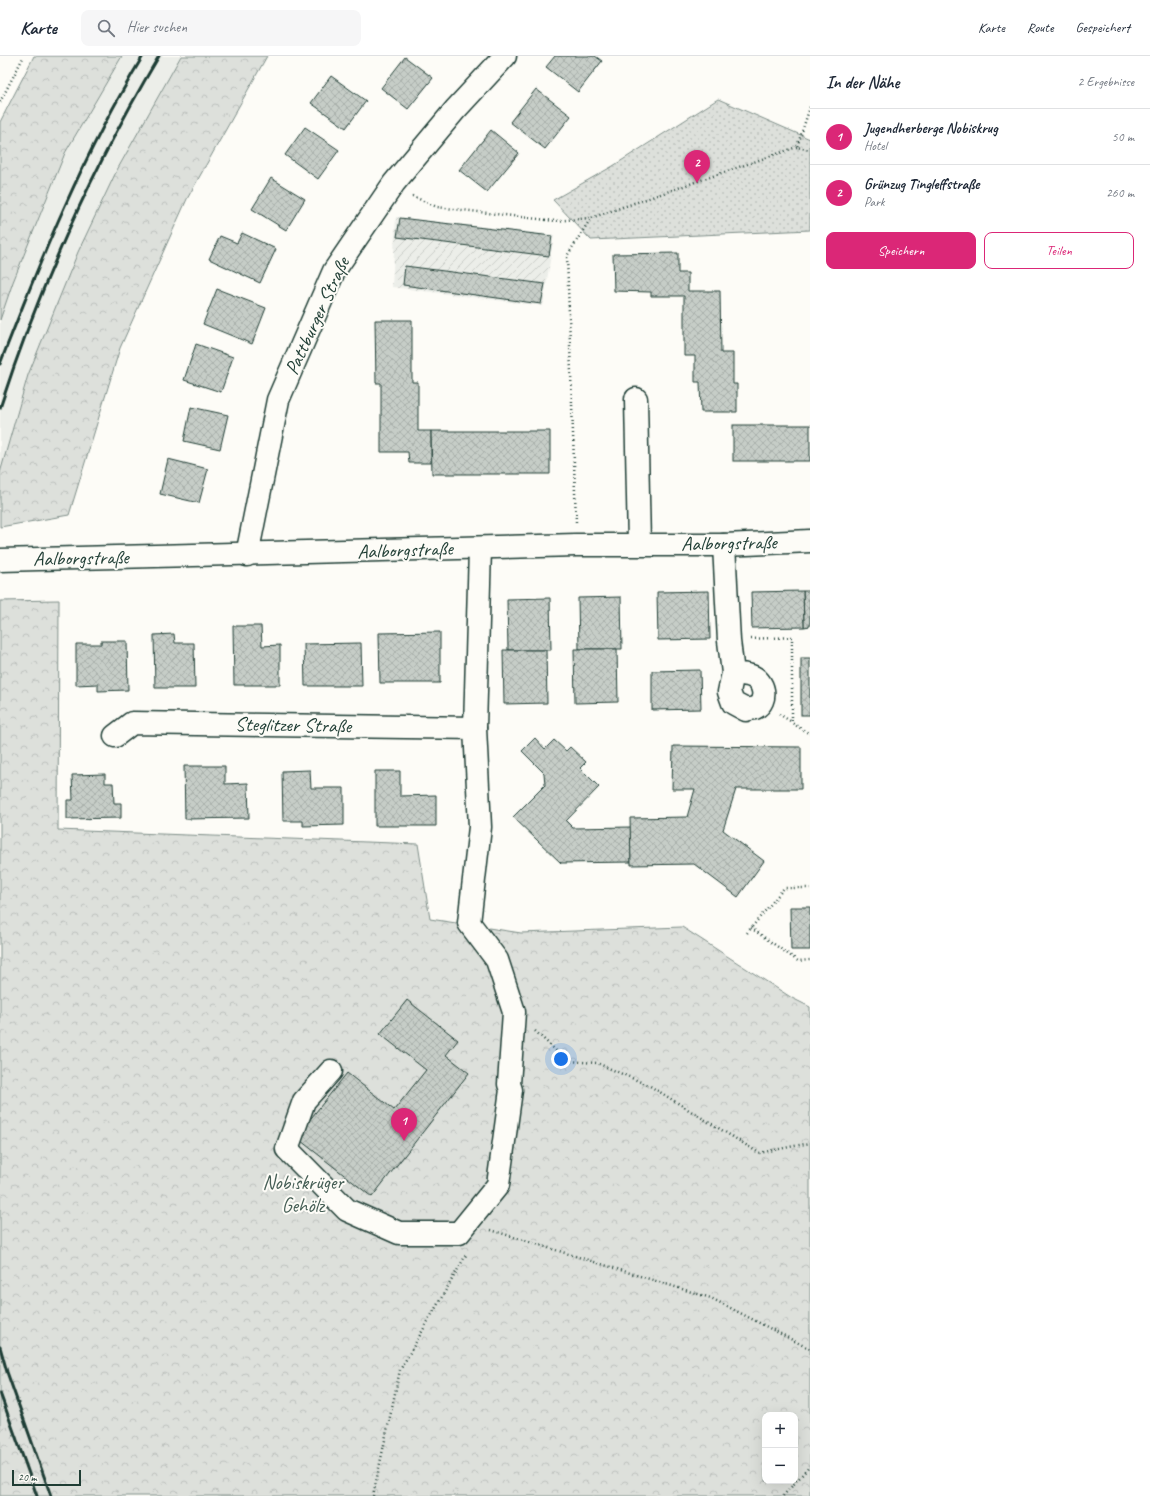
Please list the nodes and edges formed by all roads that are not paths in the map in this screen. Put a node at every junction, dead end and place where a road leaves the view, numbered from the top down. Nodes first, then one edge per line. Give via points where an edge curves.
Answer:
1 (505, 56) edge
2 (636, 399) dead end
3 (810, 541) edge
4 (639, 544) junction
5 (724, 545) junction
6 (480, 548) junction
7 (247, 555) junction
8 (0, 560) edge
9 (733, 673) dead end
10 (475, 728) junction
11 (115, 736) dead end
12 (331, 1071) dead end

1 - 7 street, Pattburger Straße via 455,110 394,183 334,271 278,400
2 - 4 street
3 - 5 street, Aalborgstraße
4 - 5 street, Aalborgstraße
4 - 6 street, Aalborgstraße
5 - 9 street
6 - 7 street, Aalborgstraße
6 - 10 street
7 - 8 street, Aalborgstraße
10 - 11 street, Steglitzer Straße via 132,722
10 - 12 street via 480,827 469,923 497,960 514,1012 509,1084 511,1090 498,1185 459,1233 399,1233 347,1210 287,1149 304,1101

